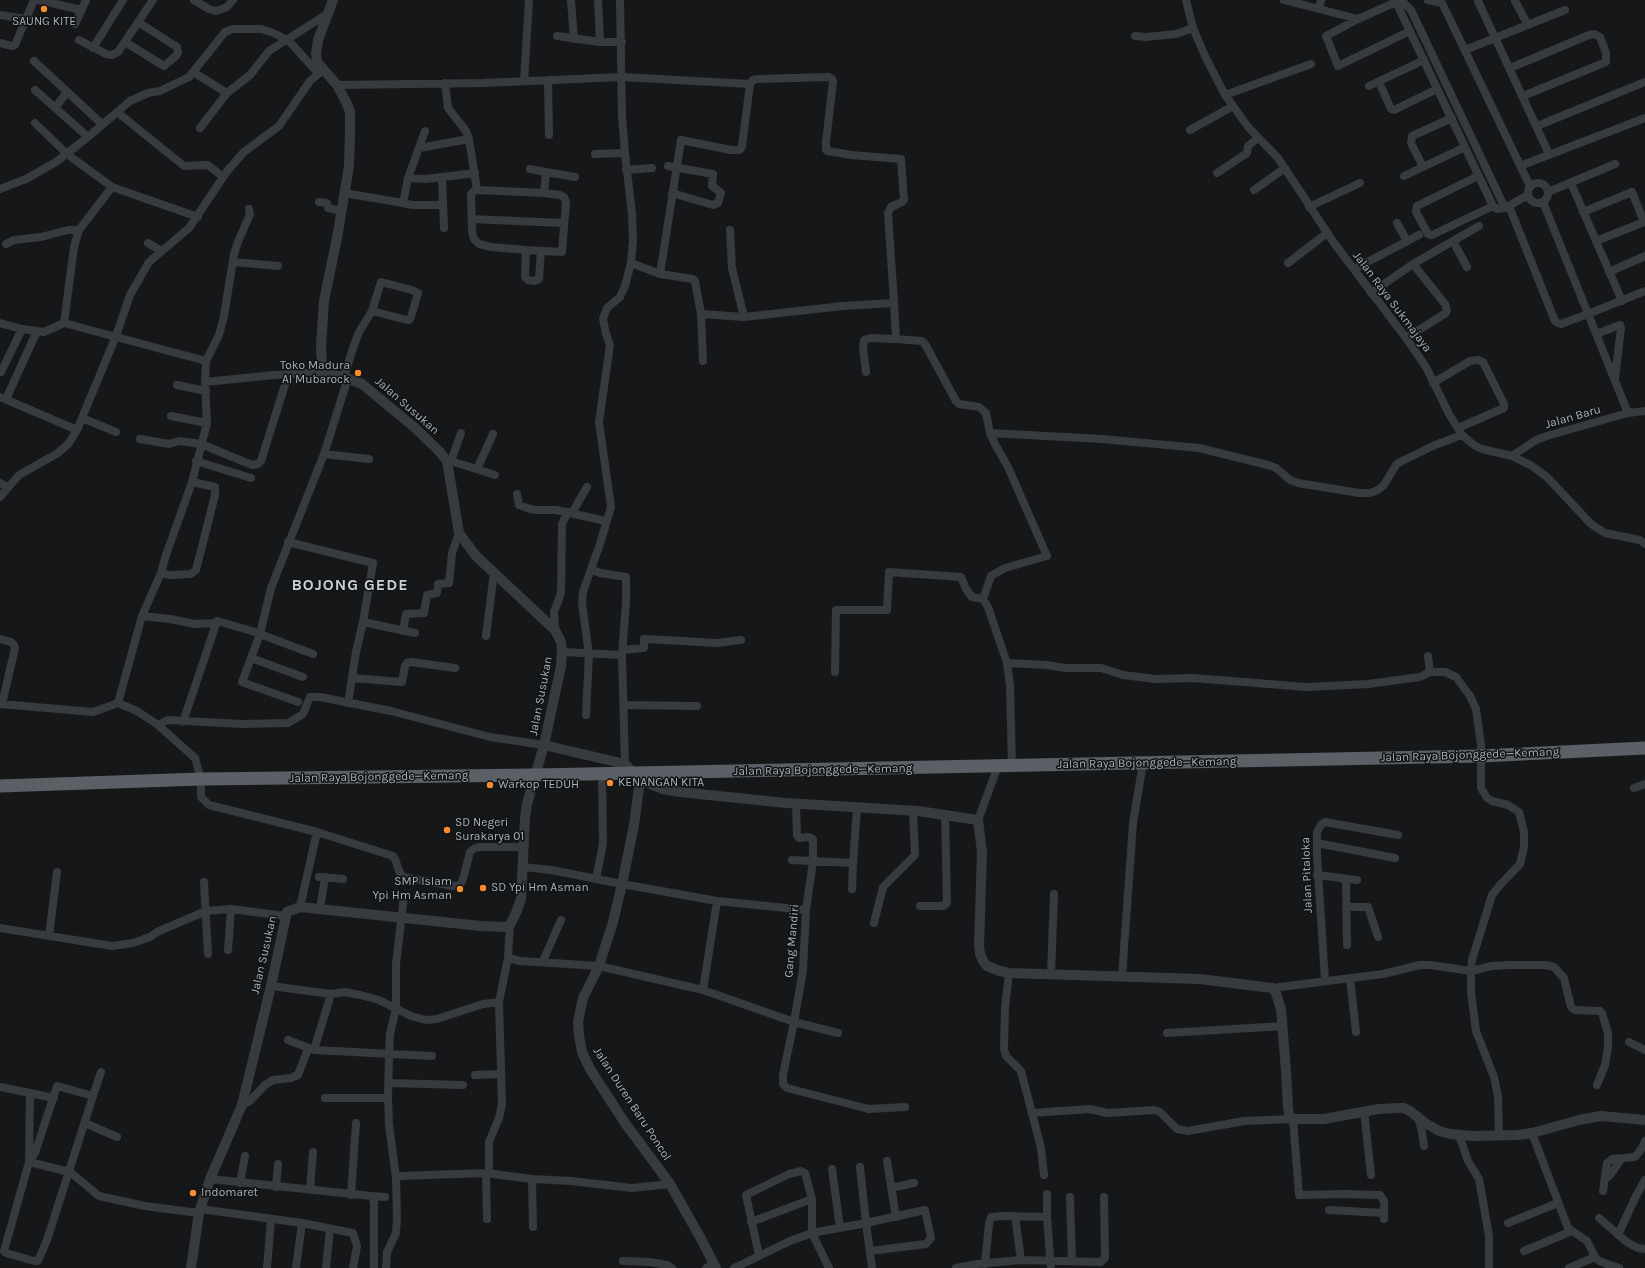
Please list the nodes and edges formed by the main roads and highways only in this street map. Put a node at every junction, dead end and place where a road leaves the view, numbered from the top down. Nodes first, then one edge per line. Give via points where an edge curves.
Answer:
1 (1645, 748) edge
2 (0, 786) edge

1 - 2 highway, Jalan Raya Bojonggede—Kemang via 1480,756 536,776 201,779

